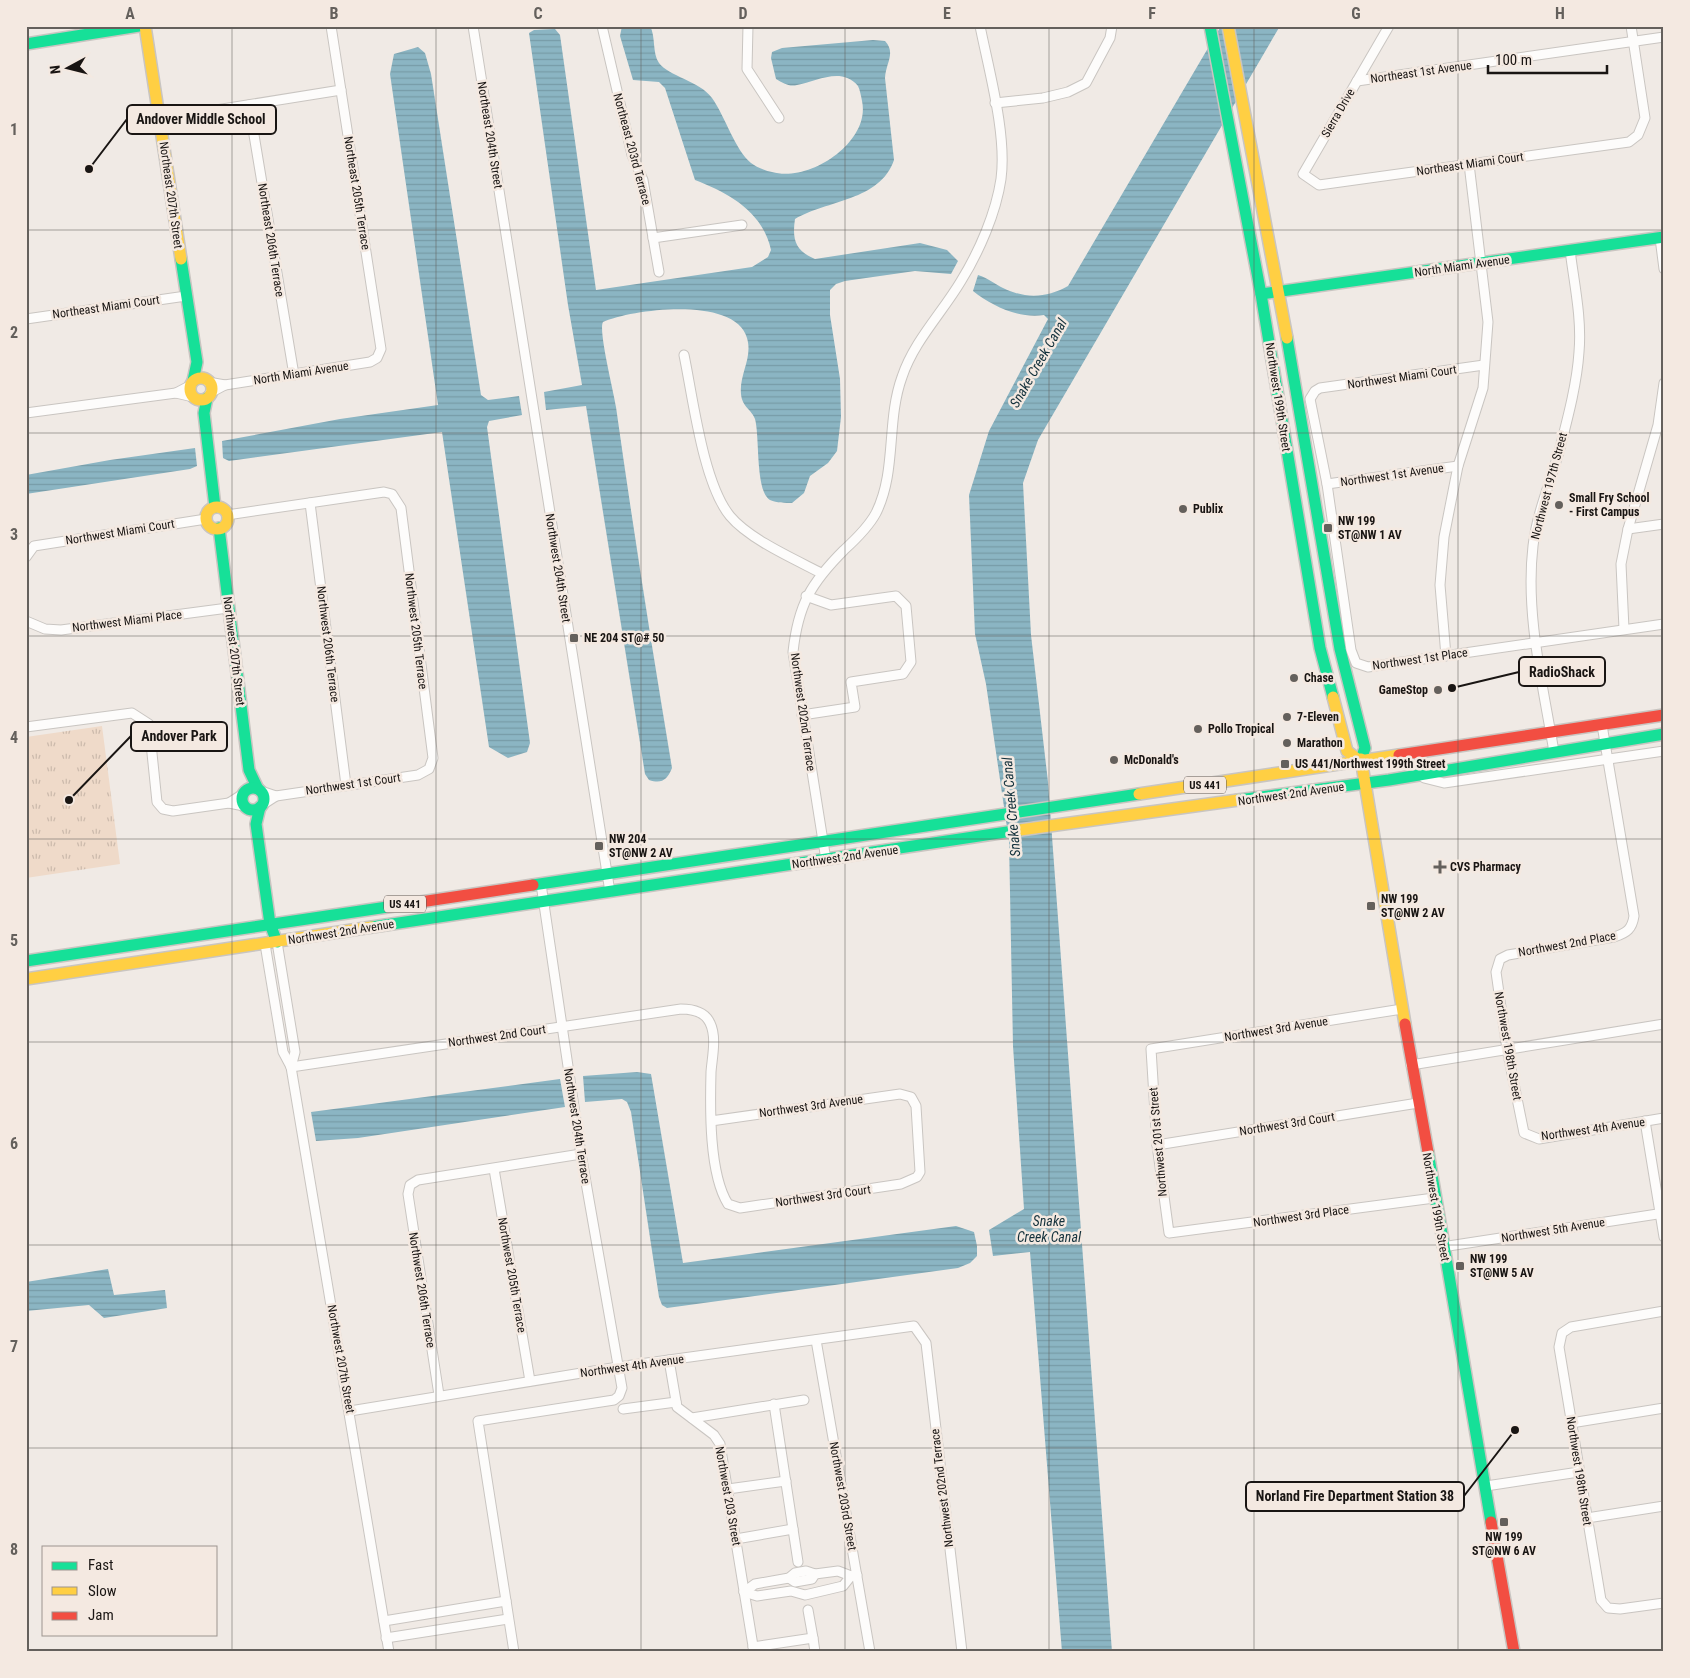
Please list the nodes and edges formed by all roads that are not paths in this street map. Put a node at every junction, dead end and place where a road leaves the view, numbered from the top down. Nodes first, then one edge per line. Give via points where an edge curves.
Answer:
1 (139, 26) edge
2 (145, 26) edge
3 (331, 26) edge
4 (473, 26) edge
5 (602, 26) edge
6 (748, 26) edge
7 (980, 26) edge
8 (1112, 26) edge
9 (1228, 26) edge
10 (1389, 26) edge
11 (1631, 26) edge
12 (1210, 28) edge
13 (1664, 38) edge
14 (1634, 42) junction
15 (26, 44) edge
16 (1356, 81) junction
17 (341, 90) junction
18 (995, 103) junction
19 (249, 105) junction
20 (779, 118) dead end
21 (160, 119) junction
22 (1469, 164) junction
23 (1303, 174) joint
24 (742, 225) dead end
25 (1662, 237) edge
26 (653, 238) junction
27 (507, 244) joint
28 (1570, 250) junction
29 (1481, 263) junction
30 (1664, 269) edge
31 (659, 272) dead end
32 (1279, 292) junction
33 (1261, 294) junction
34 (186, 296) junction
35 (26, 319) edge
36 (684, 355) dead end
37 (377, 358) joint
38 (197, 363) junction
39 (1484, 365) junction
40 (294, 375) junction
41 (207, 380) junction
42 (192, 383) junction
43 (1664, 383) edge
44 (224, 385) junction
45 (176, 392) junction
46 (202, 397) junction
47 (26, 413) edge
48 (1661, 425) edge
49 (1458, 466) junction
50 (1327, 484) junction
51 (310, 503) junction
52 (216, 507) junction
53 (227, 515) junction
54 (206, 519) junction
55 (1664, 524) edge
56 (219, 528) junction
57 (1628, 529) junction
58 (26, 557) edge
59 (821, 573) junction
60 (806, 596) junction
61 (228, 608) junction
62 (26, 621) edge
63 (1664, 624) edge
64 (1624, 629) junction
65 (1536, 642) junction
66 (1446, 656) junction
67 (802, 715) junction
68 (1664, 715) edge
69 (1602, 725) junction
70 (26, 727) edge
71 (1551, 733) junction
72 (1664, 734) edge
73 (1604, 743) junction
74 (1664, 751) edge
75 (1554, 752) junction
76 (1607, 760) junction
77 (1360, 761) junction
78 (430, 769) joint
79 (1414, 775) junction
80 (1364, 784) junction
81 (346, 785) junction
82 (1166, 790) junction
83 (276, 796) junction
84 (250, 797) junction
85 (261, 806) junction
86 (1169, 810) junction
87 (256, 824) junction
88 (930, 826) junction
89 (822, 842) junction
90 (932, 844) junction
91 (826, 860) junction
92 (608, 874) junction
93 (541, 884) junction
94 (610, 892) junction
95 (543, 902) junction
96 (270, 924) junction
97 (277, 942) junction
98 (265, 944) junction
99 (1500, 959) joint
100 (26, 960) edge
101 (26, 979) edge
102 (1402, 1009) junction
103 (1664, 1024) edge
104 (562, 1026) junction
105 (1507, 1049) junction
106 (1151, 1050) joint
107 (1411, 1065) junction
108 (291, 1067) junction
109 (1418, 1102) junction
110 (1664, 1118) edge
111 (711, 1121) junction
112 (1645, 1121) junction
113 (1524, 1133) joint
114 (1157, 1145) junction
115 (581, 1154) junction
116 (494, 1169) junction
117 (916, 1178) joint
118 (1434, 1198) junction
119 (1662, 1214) edge
120 (1169, 1234) joint
121 (1664, 1237) edge
122 (1442, 1247) junction
123 (1664, 1311) edge
124 (914, 1326) joint
125 (816, 1340) junction
126 (669, 1360) junction
127 (618, 1367) junction
128 (530, 1381) junction
129 (439, 1395) junction
130 (804, 1400) dead end
131 (676, 1402) junction
132 (774, 1404) junction
133 (1664, 1408) edge
134 (623, 1409) dead end
135 (350, 1411) junction
136 (692, 1418) junction
137 (1571, 1424) junction
138 (1579, 1472) junction
139 (786, 1481) junction
140 (1486, 1486) junction
141 (728, 1489) junction
142 (1664, 1506) edge
143 (1587, 1518) junction
144 (793, 1529) junction
145 (736, 1539) junction
146 (798, 1562) dead end
147 (854, 1576) junction
148 (789, 1578) junction
149 (791, 1591) junction
150 (744, 1592) junction
151 (506, 1601) junction
152 (1664, 1603) edge
153 (472, 1607) junction
154 (453, 1610) junction
155 (808, 1610) dead end
156 (508, 1618) junction
157 (384, 1621) junction
158 (475, 1624) junction
159 (456, 1627) junction
160 (386, 1638) junction
161 (812, 1638) junction
162 (753, 1649) edge
163 (389, 1652) edge
164 (514, 1652) edge
165 (815, 1652) edge
166 (870, 1652) edge
167 (962, 1652) edge
168 (1514, 1652) edge

1 - 15 main road
2 - 21 main road, Northeast 207th Street
3 - 17 street, Northeast 205th Terrace
4 - 27 street, Northeast 204th Street
5 - 26 street, Northeast 203rd Terrace via 632,155 643,180
6 - 20 street via 747,69
7 - 18 street, Northwest 202nd Terrace
8 - 18 street via 1110,38 1086,83 1068,92 1043,98
9 - 32 main road, Northwest 199th Street
10 - 16 street, Sierra Drive
11 - 14 street
12 - 33 main road, Northwest 199th Street
13 - 14 street, Northeast 1st Avenue
14 - 16 street, Northeast 1st Avenue
14 - 22 street, Northeast Miami Court via 1645,118 1638,135 1629,142
16 - 23 street, Sierra Drive
17 - 19 street
17 - 37 street, Northeast 205th Terrace via 381,349
18 - 59 street, Northwest 202nd Terrace via 1001,142 1001,179 991,215 962,280 914,349 902,377 894,405 888,478 875,514
19 - 21 street
19 - 40 street, Northeast 206th Terrace
21 - 34 main road, Northeast 207th Street
22 - 23 street, Northeast Miami Court via 1319,186
22 - 29 street
24 - 26 street
25 - 28 main road, North Miami Avenue
25 - 30 street
26 - 31 street, Northeast 203rd Terrace
27 - 92 street, Northwest 204th Street
28 - 29 main road, North Miami Avenue
28 - 65 street, Northwest 197th Street via 1579,352 1560,448 1544,495 1533,545 1531,575
29 - 32 main road, North Miami Avenue
29 - 39 street via 1488,322
32 - 33 main road, North Miami Avenue
32 - 77 main road, Northwest 199th Street via 1340,649 1365,748
33 - 77 main road, Northwest 199th Street via 1320,648 1347,751
34 - 35 street, Northeast Miami Court
34 - 38 main road, Northeast 207th Street
36 - 59 street via 710,482 730,517 760,540
37 - 40 street, North Miami Avenue via 370,362
38 - 41 main road, Northeast 207th Street
38 - 42 main road, Northeast 207th Street
39 - 49 street via 1478,409
39 - 50 street, Northwest Miami Court via 1314,391 1310,399
40 - 44 street, North Miami Avenue
41 - 42 main road via 199,378
41 - 44 street, North Miami Avenue
41 - 46 main road via 211,388
42 - 45 street
42 - 46 main road via 190,390
43 - 48 street
44 - 46 street, North Miami Avenue
45 - 46 street
45 - 47 street
46 - 52 main road
48 - 57 street
49 - 50 street, Northwest 1st Avenue
49 - 66 street via 1444,537 1440,585
50 - 66 street, Northwest 1st Place via 1351,650 1356,663 1368,667
51 - 53 street
51 - 78 street, Northwest 205th Terrace via 384,492 392,494 401,508 433,758
51 - 81 street, Northwest 206th Terrace
52 - 53 main road via 222,508
52 - 54 main road via 210,510
53 - 56 main road via 226,524
54 - 56 main road via 210,526
54 - 58 street, Northwest Miami Court via 34,546
55 - 57 street
56 - 61 main road, Northwest 207th Street
57 - 64 street via 1621,564
59 - 60 street, Northwest 202nd Terrace
60 - 67 street, Northwest 202nd Terrace via 798,617 793,652
60 - 67 street via 831,605 896,596 906,606 911,662 903,674 851,682 855,707
61 - 62 street, Northwest Miami Place via 61,630 45,629
61 - 84 main road, Northwest 207th Street via 250,774
63 - 64 street, Northwest 1st Place
64 - 65 street, Northwest 1st Place
65 - 66 street, Northwest 1st Place
65 - 71 street, Northwest 197th Street
67 - 89 street, Northwest 202nd Terrace
68 - 69 main road, Northwest 2nd Avenue / US 441
69 - 71 main road, Northwest 2nd Avenue / US 441
69 - 73 street
70 - 84 street via 132,713 149,724 157,802 163,809 173,811
71 - 75 street, Northwest 197th Street
71 - 77 main road, Northwest 2nd Avenue / US 441
72 - 73 main road, Northwest 2nd Avenue / US 441
73 - 75 main road, Northwest 2nd Avenue / US 441
73 - 76 street
74 - 76 street
75 - 79 main road, Northwest 2nd Avenue / US 441
76 - 79 street via 1444,783
76 - 99 street, Northwest 2nd Place via 1634,916 1633,926 1625,934 1614,937
77 - 80 main road, Northwest 199th Street
77 - 82 main road, Northwest 2nd Avenue / US 441
78 - 81 street, Northwest 1st Court via 418,775
79 - 80 main road, Northwest 2nd Avenue / US 441
80 - 86 main road, Northwest 2nd Avenue / US 441
80 - 102 main road, Northwest 199th Street
81 - 83 street, Northwest 1st Court
82 - 86 street
82 - 88 main road, Northwest 2nd Avenue / US 441
83 - 84 street, Northwest 1st Court
83 - 85 street, Northwest 1st Court
84 - 85 main road via 254,810
84 - 85 main road, Northwest 207th Street via 264,798
84 - 87 main road, Northwest 207th Street
85 - 87 main road, Northwest 207th Street
86 - 90 main road, Northwest 2nd Avenue / US 441
87 - 96 main road, Northwest 207th Street
88 - 89 main road, Northwest 2nd Avenue / US 441
88 - 90 street
89 - 91 street, Northwest 202nd Terrace
89 - 92 main road, Northwest 2nd Avenue / US 441
90 - 91 main road, Northwest 2nd Avenue / US 441
91 - 94 main road, Northwest 2nd Avenue / US 441
92 - 93 main road, Northwest 2nd Avenue / US 441
92 - 94 street, Northwest 204th Street
93 - 95 street, Northwest 204th Terrace
93 - 96 main road, Northwest 2nd Avenue / US 441
94 - 95 main road, Northwest 2nd Avenue / US 441
95 - 97 main road, Northwest 2nd Avenue / US 441
95 - 104 street, Northwest 204th Terrace
96 - 97 main road, Northwest 207th Street
96 - 98 main road, Northwest 207th Street
96 - 100 main road, Northwest 2nd Avenue / US 441
97 - 98 main road, Northwest 2nd Avenue / US 441
97 - 108 street, Northwest 207th Street via 295,1052
98 - 101 main road, Northwest 2nd Avenue / US 441
98 - 108 street, Northwest 207th Street via 283,1052
99 - 105 street, Northwest 198th Street via 1496,972
102 - 106 street, Northwest 3rd Avenue
102 - 107 main road, Northwest 199th Street
103 - 105 street
104 - 108 street, Northwest 2nd Court
104 - 111 street, Northwest 2nd Court via 681,1009 703,1014 710,1023 713,1037
104 - 115 street, Northwest 204th Terrace
105 - 107 street
105 - 113 street, Northwest 198th Street
106 - 114 street, Northwest 201st Street
107 - 109 main road, Northwest 199th Street
108 - 135 street, Northwest 207th Street
109 - 114 street, Northwest 3rd Court
109 - 118 main road, Northwest 199th Street
110 - 112 street, Northwest 4th Avenue
111 - 117 street, Northwest 3rd Court via 721,1193 728,1204 740,1208 901,1184
111 - 117 street, Northwest 3rd Avenue via 900,1094 911,1097 916,1106 920,1164
112 - 113 street, Northwest 4th Avenue via 1539,1139
112 - 119 street
114 - 120 street, Northwest 201st Street
115 - 116 street
115 - 127 street, Northwest 204th Terrace
116 - 128 street, Northwest 205th Terrace
116 - 129 street, Northwest 206th Terrace via 418,1180 410,1185 408,1194
118 - 120 street, Northwest 3rd Place
118 - 122 main road, Northwest 199th Street
119 - 121 street
119 - 122 street, Northwest 5th Avenue
122 - 140 main road, Northwest 199th Street
123 - 137 street, Northwest 198th Street via 1571,1327 1562,1333 1559,1346
124 - 125 street, Northwest 4th Avenue
124 - 167 street, Northwest 202nd Terrace via 926,1343
125 - 126 street, Northwest 4th Avenue
125 - 147 street, Northwest 203rd Street
126 - 127 street, Northwest 4th Avenue
126 - 131 street
127 - 128 street, Northwest 4th Avenue
127 - 151 street, Northwest 204th Terrace via 620,1396 614,1400 478,1420
128 - 129 street, Northwest 4th Avenue
129 - 135 street, Northwest 4th Avenue
130 - 132 street
131 - 134 street
131 - 136 street, Northwest 203 Street via 677,1408
132 - 136 street
132 - 139 street
133 - 137 street
135 - 157 street, Northwest 207th Street
136 - 141 street, Northwest 203 Street via 714,1435 720,1444
137 - 138 street, Northwest 198th Street
138 - 140 street
138 - 143 street, Northwest 198th Street
139 - 141 street
139 - 144 street
140 - 168 main road, Northwest 199th Street
141 - 145 street, Northwest 203 Street
142 - 143 street
143 - 152 street, Northwest 198th Street via 1601,1600 1608,1608
144 - 145 street
144 - 146 street
145 - 150 street, Northwest 203 Street
147 - 148 street via 838,1571 815,1574 806,1571
147 - 149 street via 843,1586 805,1595
147 - 166 street, Northwest 203rd Street
148 - 149 street
148 - 150 street via 755,1584
149 - 150 street via 757,1596
150 - 162 street, Northwest 203 Street
151 - 153 street
151 - 156 street
153 - 154 street
153 - 158 street
154 - 157 street
154 - 159 street
155 - 161 street
156 - 158 street
156 - 164 street
157 - 160 street, Northwest 207th Street
158 - 159 street
159 - 160 street
160 - 163 street, Northwest 207th Street
161 - 162 street
161 - 165 street

